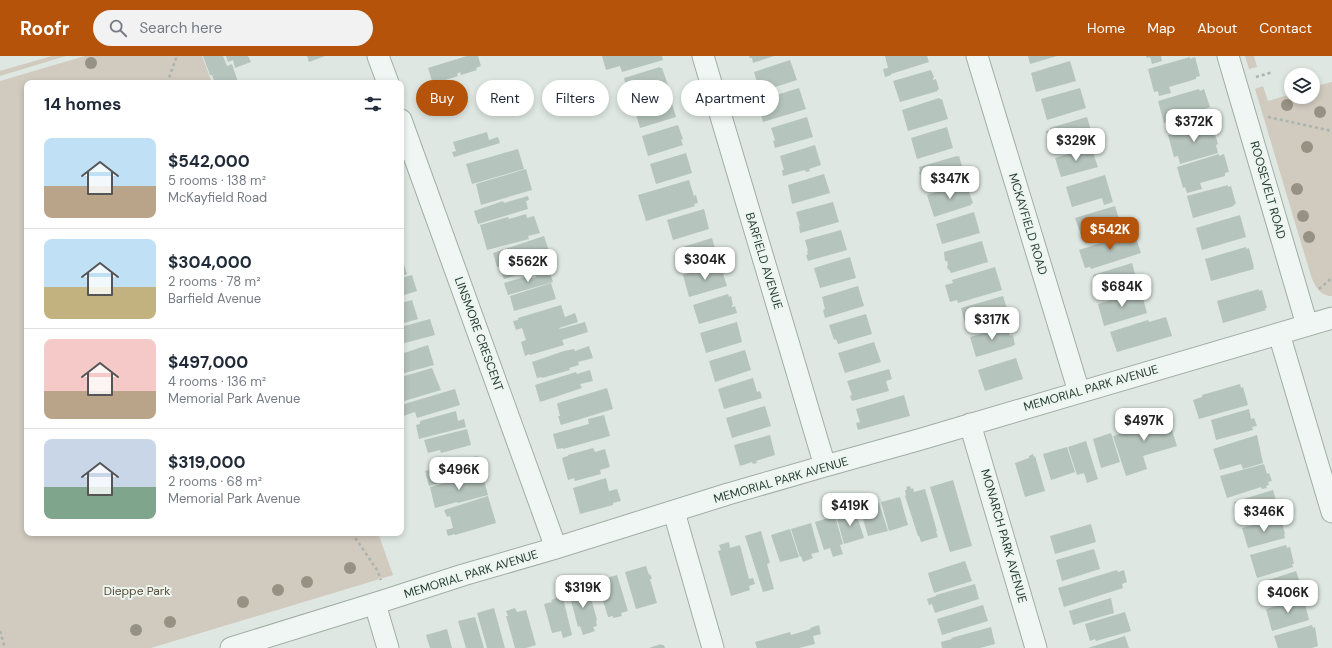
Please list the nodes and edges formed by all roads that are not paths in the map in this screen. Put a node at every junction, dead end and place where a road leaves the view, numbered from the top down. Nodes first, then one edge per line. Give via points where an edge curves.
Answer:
1 (378, 56) edge
2 (703, 56) edge
3 (977, 56) edge
4 (1228, 56) edge
5 (387, 80) edge
6 (404, 128) edge
7 (1332, 318) edge
8 (1307, 325) junction
9 (1279, 334) junction
10 (1079, 392) junction
11 (970, 424) junction
12 (825, 466) junction
13 (674, 512) junction
14 (1332, 512) edge
15 (556, 548) junction
16 (375, 604) junction
17 (231, 648) edge
18 (388, 648) edge
19 (713, 648) edge
20 (1036, 648) edge

1 - 5 street
2 - 12 street, BARFIELD AVENUE
3 - 10 street, MCKAYFIELD ROAD
4 - 8 street, ROOSEVELT ROAD
6 - 15 street, LINSMORE CRESCENT
7 - 8 street, MEMORIAL PARK AVENUE
8 - 9 street, MEMORIAL PARK AVENUE
9 - 10 street, MEMORIAL PARK AVENUE
9 - 14 street
10 - 11 street, MEMORIAL PARK AVENUE
11 - 12 street, MEMORIAL PARK AVENUE
11 - 20 street, MONARCH PARK AVENUE
12 - 13 street, MEMORIAL PARK AVENUE
13 - 15 street, MEMORIAL PARK AVENUE
13 - 19 street
15 - 16 street, MEMORIAL PARK AVENUE
16 - 17 street, MEMORIAL PARK AVENUE
16 - 18 street

